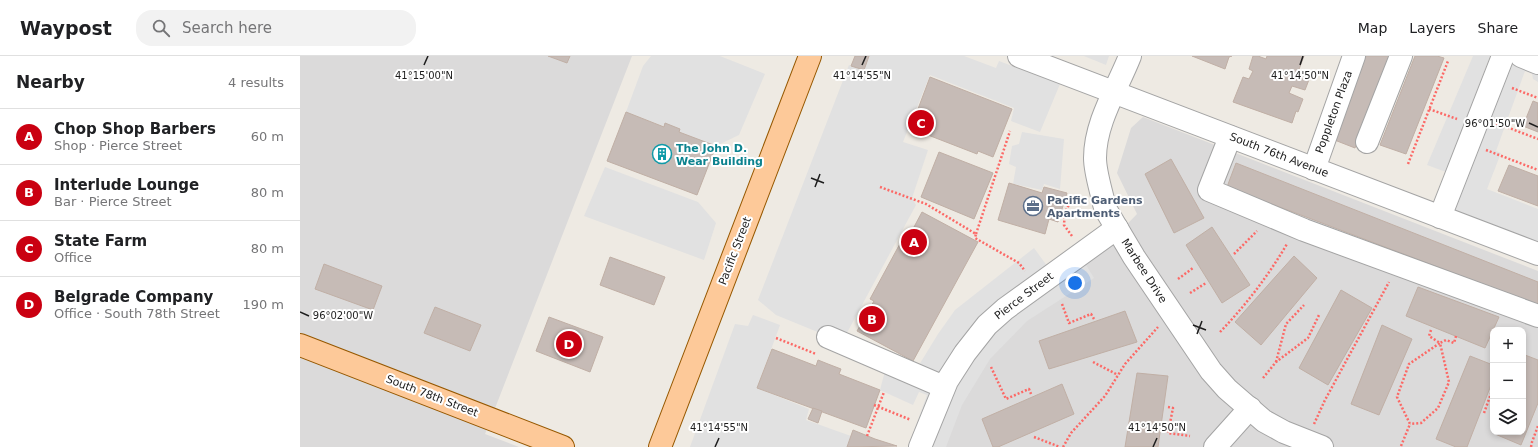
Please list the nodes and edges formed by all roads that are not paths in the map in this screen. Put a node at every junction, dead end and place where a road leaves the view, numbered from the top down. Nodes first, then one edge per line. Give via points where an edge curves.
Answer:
1 (1019, 56) edge
2 (1130, 56) edge
3 (1354, 56) edge
4 (1401, 56) edge
5 (1502, 56) edge
6 (1521, 56) edge
7 (808, 57) edge
8 (1538, 63) edge
9 (1114, 92) junction
10 (1230, 137) junction
11 (1367, 142) dead end
12 (1314, 168) junction
13 (1440, 217) junction
14 (1117, 228) junction
15 (1538, 254) edge
16 (1538, 316) edge
17 (300, 345) edge
18 (822, 345) road end
19 (944, 387) junction
20 (1257, 415) junction
21 (1281, 439) edge
22 (1314, 444) edge
23 (563, 447) edge
24 (660, 447) edge
25 (920, 447) edge
26 (1215, 447) edge

1 - 9 street, South 76th Avenue
2 - 9 street, Marbee Drive
3 - 12 street, Poppleton Plaza
4 - 11 street
5 - 13 street
6 - 8 street
7 - 24 main road, Pacific Street
9 - 10 street, South 76th Avenue
9 - 14 street, Marbee Drive via 1099,130 1095,160 1104,204
10 - 12 street, South 76th Avenue
10 - 16 street via 1209,190 1298,227
12 - 13 street, South 76th Avenue
13 - 15 street, South 76th Avenue
14 - 19 street, Pierce Street via 1005,309 987,325 964,353
14 - 20 street, Marbee Drive via 1211,371
17 - 23 main road, South 78th Street
18 - 19 street
19 - 25 street, Pierce Street
20 - 21 street
20 - 26 street
21 - 22 street

